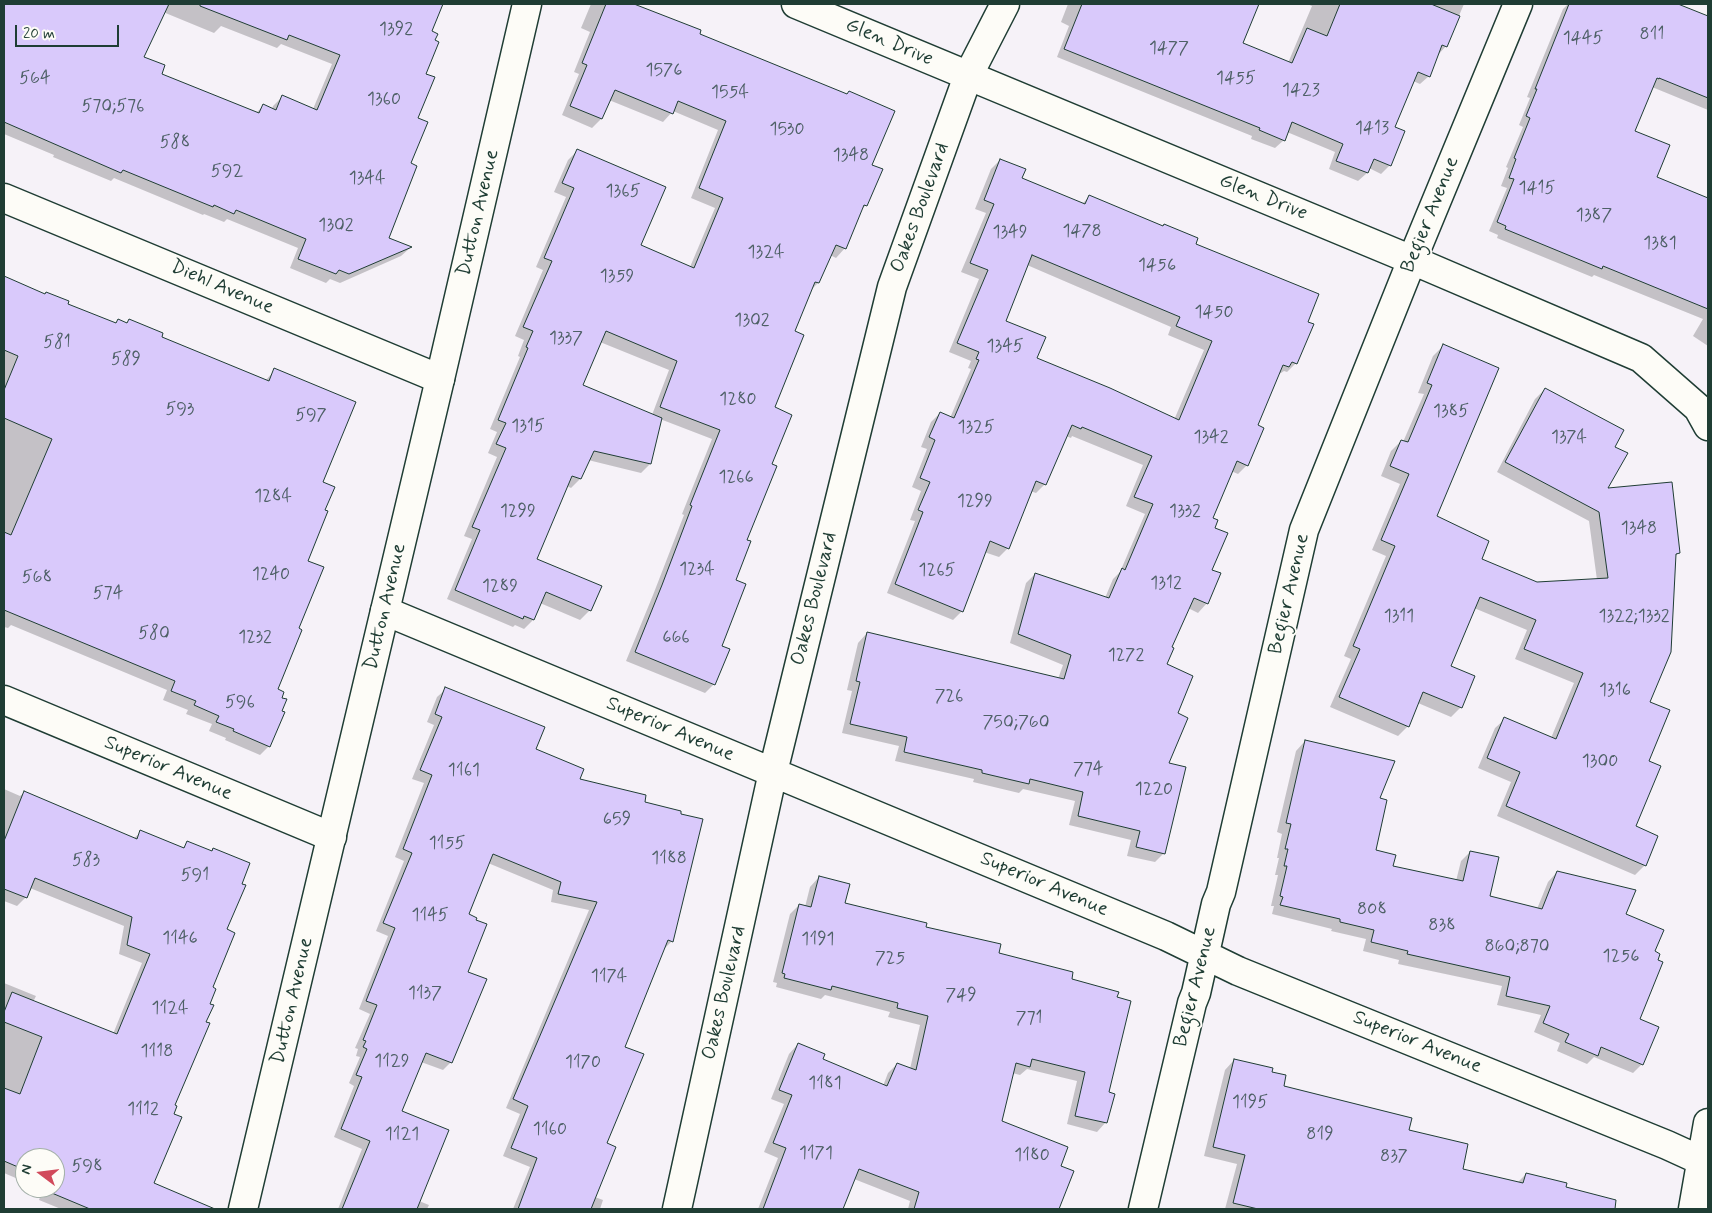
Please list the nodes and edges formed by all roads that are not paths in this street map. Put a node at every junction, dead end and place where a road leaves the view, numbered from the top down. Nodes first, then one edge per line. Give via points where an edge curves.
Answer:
1 (527, 4) edge
2 (796, 4) edge
3 (1004, 4) edge
4 (1518, 4) edge
5 (968, 76) junction
6 (4, 198) edge
7 (1412, 260) junction
8 (440, 379) junction
9 (1708, 426) edge
10 (385, 611) junction
11 (4, 700) edge
12 (773, 772) junction
13 (332, 837) junction
14 (1205, 954) junction
15 (1708, 1123) edge
16 (1702, 1161) junction
17 (243, 1209) edge
18 (677, 1209) edge
19 (1143, 1209) edge
20 (1693, 1209) edge

1 - 8 street, Dutton Avenue
2 - 5 street, Glen Drive
3 - 5 street, Oakes Boulevard
4 - 7 street, Begier Avenue
5 - 7 street, Glen Drive
5 - 12 street, Oakes Boulevard via 892,287
6 - 8 street, Diehl Avenue
7 - 9 street, Glen Drive via 1641,358 1698,408
7 - 14 street, Begier Avenue via 1304,530
8 - 10 street, Dutton Avenue
10 - 12 street, Superior Avenue
10 - 13 street, Dutton Avenue
11 - 13 street, Superior Avenue
12 - 14 street, Superior Avenue
12 - 18 street, Oakes Boulevard
13 - 17 street, Dutton Avenue
14 - 16 street, Superior Avenue
14 - 19 street, Begier Avenue
15 - 16 street
16 - 20 street

